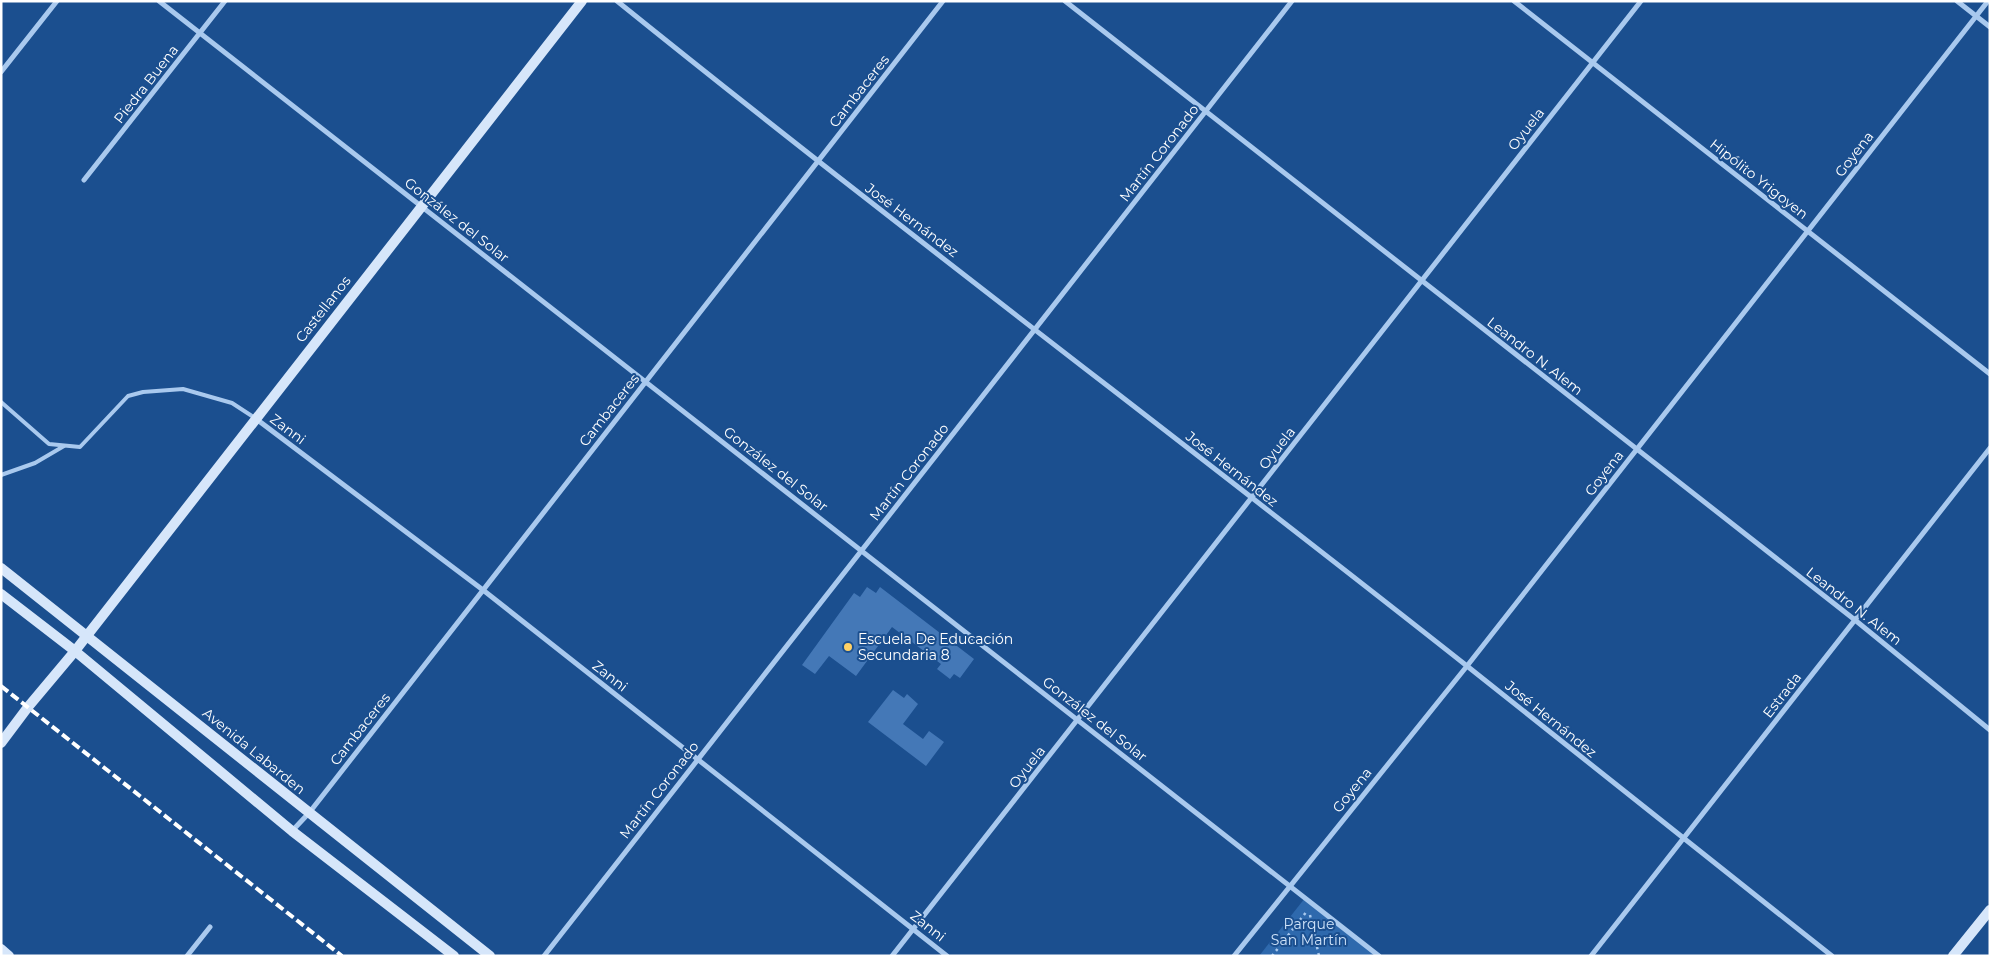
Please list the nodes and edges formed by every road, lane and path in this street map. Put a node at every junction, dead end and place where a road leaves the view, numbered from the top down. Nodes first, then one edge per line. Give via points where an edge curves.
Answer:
1 (57, 1) edge
2 (159, 1) edge
3 (225, 1) edge
4 (582, 1) edge
5 (617, 1) edge
6 (944, 1) edge
7 (1065, 1) edge
8 (1292, 1) edge
9 (1514, 1) edge
10 (1641, 1) edge
11 (1957, 1) edge
12 (1988, 1) edge
13 (1976, 17) junction
14 (1990, 27) edge
15 (200, 34) junction
16 (1593, 63) junction
17 (1, 72) edge
18 (1206, 111) junction
19 (818, 162) junction
20 (84, 180) dead end
21 (421, 206) junction
22 (1808, 231) junction
23 (1422, 281) junction
24 (1035, 329) junction
25 (1990, 374) edge
26 (646, 382) junction
27 (1, 403) edge
28 (255, 418) junction
29 (64, 446) junction
30 (1990, 448) edge
31 (1636, 450) junction
32 (1, 475) edge
33 (1251, 499) junction
34 (862, 551) junction
35 (1, 568) edge
36 (482, 590) junction
37 (1, 594) edge
38 (1855, 620) junction
39 (86, 635) junction
40 (74, 651) junction
41 (1467, 666) junction
42 (1078, 720) junction
43 (1990, 730) edge
44 (1, 744) edge
45 (698, 759) junction
46 (309, 813) junction
47 (292, 831) junction
48 (1682, 839) junction
49 (1289, 886) junction
50 (1312, 904) junction
51 (1990, 910) edge
52 (210, 927) dead end
53 (914, 929) junction
54 (1, 949) edge
55 (9, 956) edge
56 (187, 956) edge
57 (454, 956) edge
58 (490, 956) edge
59 (544, 956) edge
60 (892, 956) edge
61 (947, 956) edge
62 (1234, 956) edge
63 (1272, 956) edge
64 (1319, 956) edge
65 (1379, 956) edge
66 (1591, 956) edge
67 (1832, 956) edge
68 (1953, 956) edge

1 - 17 street
2 - 15 street, González del Solar
3 - 15 street, Piedra Buena
4 - 21 street, Castellanos
5 - 19 street, José Hernández
6 - 19 street, Cambaceres
7 - 18 street, Leandro N. Alem
8 - 18 street, Martín Coronado
9 - 16 street, Hipólito Yrigoyen
10 - 16 street, Oyuela
11 - 13 street
12 - 13 street, Goyena
13 - 14 street
13 - 22 street, Goyena
15 - 20 street, Piedra Buena
15 - 21 street, González del Solar
16 - 22 street, Hipólito Yrigoyen
16 - 23 street, Oyuela
18 - 23 street, Leandro N. Alem
18 - 24 street, Martín Coronado
19 - 24 street, José Hernández
19 - 26 street, Cambaceres
21 - 26 street, González del Solar
21 - 28 street, Castellanos
22 - 25 street, Hipólito Yrigoyen
22 - 31 street, Goyena
23 - 31 street, Leandro N. Alem
23 - 33 street, Oyuela
24 - 33 street, José Hernández
24 - 34 street, Martín Coronado
26 - 34 street, González del Solar
26 - 36 street, Cambaceres
27 - 29 lane via 49,444
28 - 29 lane via 232,402 183,389 143,392 128,396 80,447
28 - 36 street, Zanni
28 - 39 street, Castellanos
29 - 32 lane via 35,463
30 - 38 street, Estrada
31 - 38 street, Leandro N. Alem
31 - 41 street, Goyena
33 - 41 street, José Hernández
33 - 42 street, Oyuela
34 - 42 street, González del Solar
34 - 45 street, Martín Coronado
35 - 39 street, Avenida Labarden
36 - 45 street, Zanni
36 - 46 street, Cambaceres
37 - 40 street
38 - 43 street, Leandro N. Alem
38 - 48 street, Estrada
39 - 40 street, Castellanos
39 - 46 street, Avenida Labarden
40 - 44 street, Castellanos
40 - 47 street
41 - 48 street, José Hernández
41 - 49 street, Goyena
42 - 49 street, González del Solar
42 - 53 street, Oyuela
45 - 53 street, Zanni
45 - 59 street, Martín Coronado
46 - 47 street, Cambaceres
46 - 58 street, Avenida Labarden
47 - 57 street
48 - 66 street, Estrada
48 - 67 street, José Hernández
49 - 50 street, González del Solar
49 - 62 street, Goyena
50 - 63 path
50 - 64 path via 1309,917
50 - 65 street, González del Solar
51 - 68 street
52 - 56 street
53 - 60 street, Oyuela
53 - 61 street, Zanni
54 - 55 street

